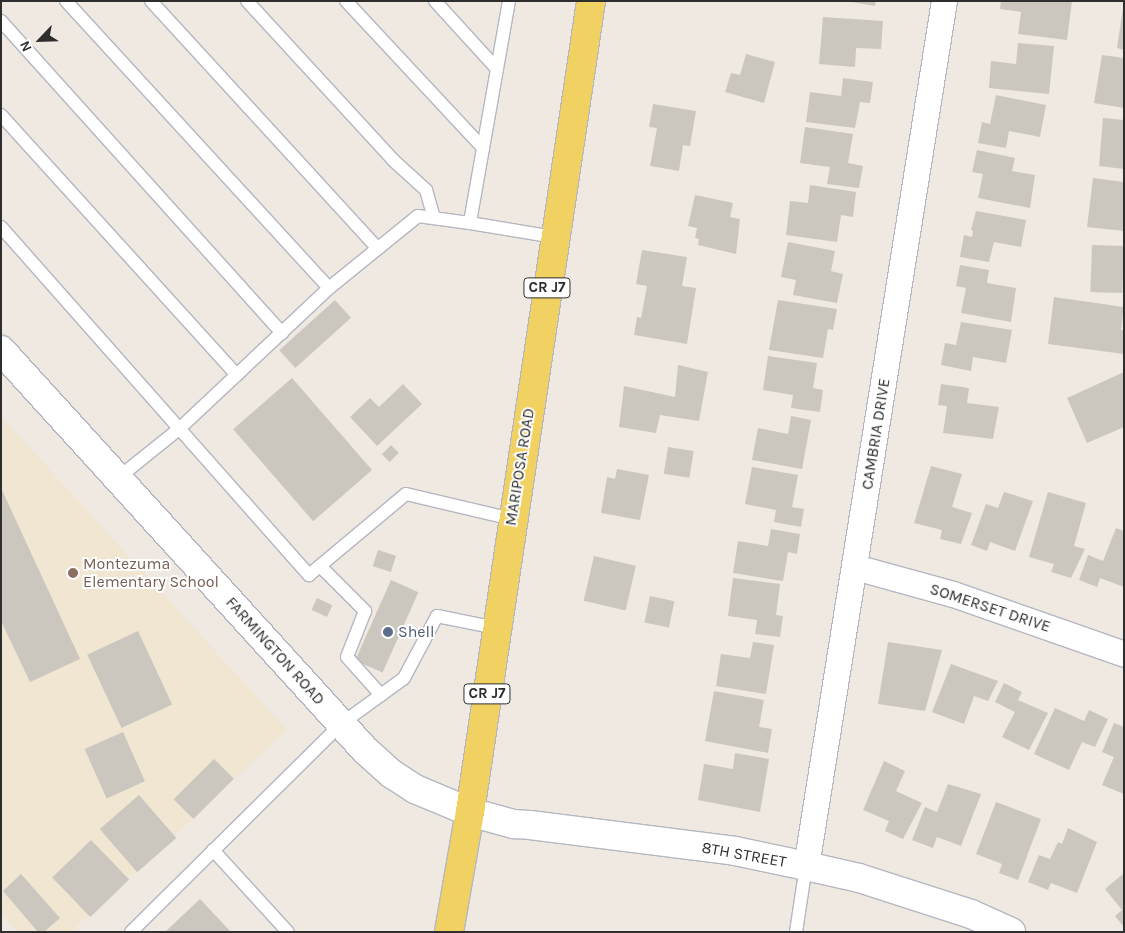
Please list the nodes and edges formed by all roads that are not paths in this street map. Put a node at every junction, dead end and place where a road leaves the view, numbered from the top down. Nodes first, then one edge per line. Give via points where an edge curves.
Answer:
1 (66, 1) edge
2 (151, 1) edge
3 (247, 1) edge
4 (346, 1) edge
5 (435, 1) edge
6 (509, 1) edge
7 (591, 1) edge
8 (944, 1) edge
9 (1, 21) edge
10 (497, 69) junction
11 (1, 115) edge
12 (483, 148) junction
13 (434, 218) junction
14 (470, 223) junction
15 (1, 227) edge
16 (555, 237) junction
17 (377, 248) junction
18 (329, 288) junction
19 (282, 333) junction
20 (1, 350) edge
21 (236, 375) junction
22 (179, 429) junction
23 (118, 478) junction
24 (512, 519) junction
25 (320, 566) junction
26 (855, 566) junction
27 (496, 628) junction
28 (1124, 654) edge
29 (381, 695) junction
30 (341, 724) junction
31 (470, 812) junction
32 (213, 850) junction
33 (806, 866) junction
34 (131, 932) edge
35 (288, 932) edge
36 (449, 932) edge
37 (796, 932) edge
38 (1010, 932) edge

1 - 18 lane
2 - 17 lane
3 - 13 lane via 393,160 426,190
4 - 12 lane
5 - 10 lane
6 - 10 lane
7 - 16 main road, MARIPOSA ROAD / CR J7
8 - 26 street, CAMBRIA DRIVE
9 - 19 lane
10 - 12 lane
11 - 21 lane
12 - 14 lane
13 - 14 lane
13 - 17 lane via 418,216
14 - 16 lane
15 - 22 lane
16 - 24 main road, MARIPOSA ROAD / CR J7
17 - 18 lane
18 - 19 lane
19 - 21 lane
20 - 23 main road, FARMINGTON ROAD
21 - 22 lane
22 - 23 lane
22 - 25 lane via 309,575
23 - 30 main road, FARMINGTON ROAD
24 - 25 lane via 406,494
24 - 27 main road, MARIPOSA ROAD / CR J7
25 - 29 lane via 365,611 347,656
26 - 28 street, SOMERSET DRIVE via 953,594
26 - 33 street, CAMBRIA DRIVE
27 - 29 lane via 437,616 404,678
27 - 31 main road, MARIPOSA ROAD / CR J7
29 - 30 lane
30 - 31 main road, FARMINGTON ROAD via 392,774 415,789
30 - 32 lane
31 - 33 main road, 8TH STREET via 513,824 725,850
31 - 36 main road, MARIPOSA ROAD / CR J7
32 - 34 lane
32 - 35 lane
33 - 37 lane
33 - 38 main road, 8TH STREET via 859,878 934,902

